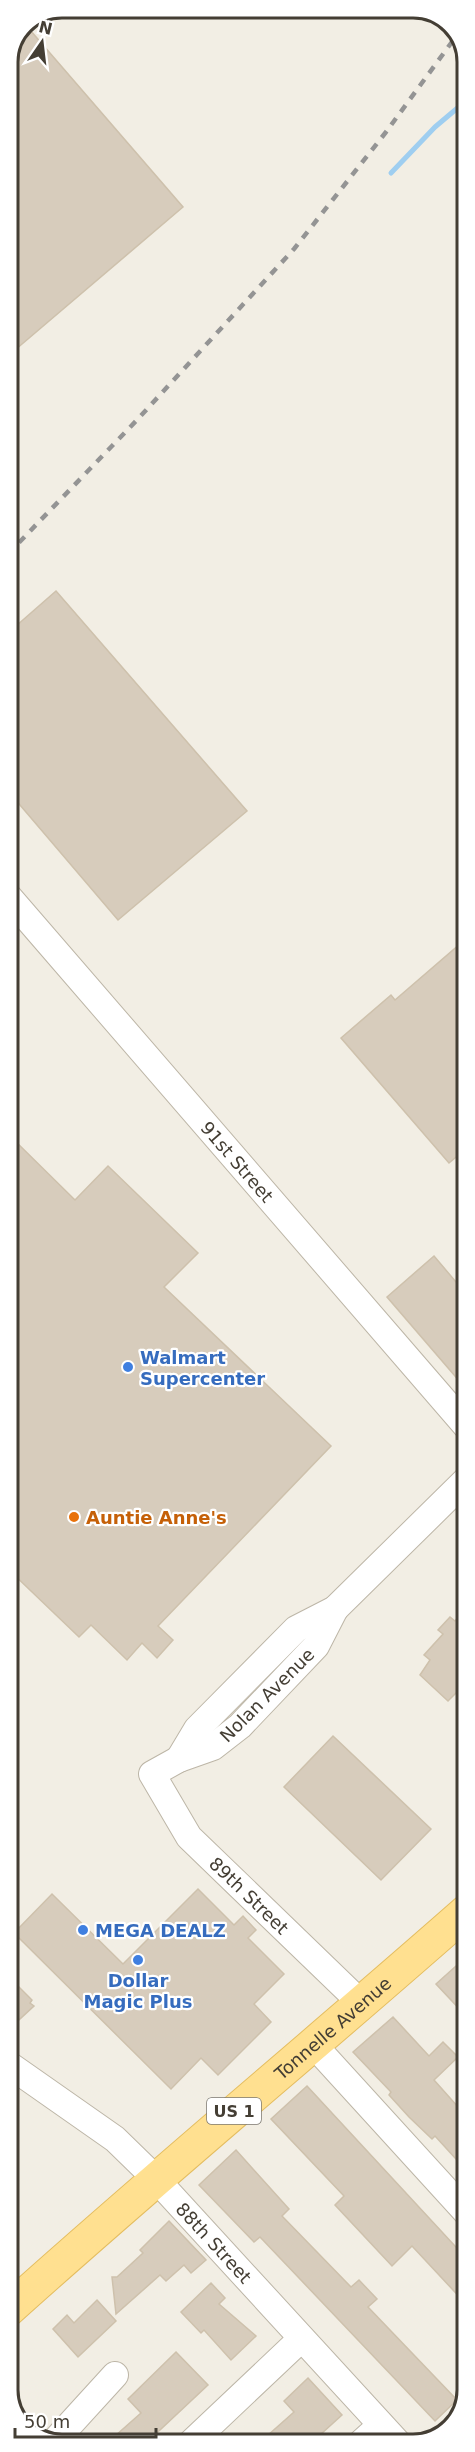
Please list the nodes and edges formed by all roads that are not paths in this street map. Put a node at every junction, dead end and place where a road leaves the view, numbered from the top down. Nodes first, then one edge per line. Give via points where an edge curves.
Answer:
1 (18, 909) edge
2 (457, 1415) edge
3 (457, 1489) edge
4 (152, 1774) joint
5 (457, 1920) edge
6 (362, 2004) junction
7 (312, 2043) junction
8 (18, 2071) edge
9 (155, 2178) junction
10 (457, 2202) edge
11 (18, 2301) edge
12 (301, 2339) junction
13 (115, 2374) dead end
14 (381, 2425) junction
15 (61, 2434) edge
16 (201, 2434) edge
17 (371, 2434) edge
18 (390, 2434) edge

1 - 2 street, 91st Street
3 - 4 street, Nolan Avenue via 335,1609 316,1646 240,1726 213,1747
4 - 6 street, 89th Street via 189,1837
5 - 6 main road, Tonnelle Avenue / US 1
6 - 7 main road, Tonnelle Avenue / US 1
7 - 9 main road, Tonnelle Avenue / US 1
7 - 10 street
8 - 9 street, 88th Street via 115,2139
9 - 11 main road, Tonnelle Avenue / US 1
9 - 12 street, 88th Street
12 - 14 street, 88th Street
12 - 16 street
13 - 15 street
14 - 17 street
14 - 18 street, 88th Street

